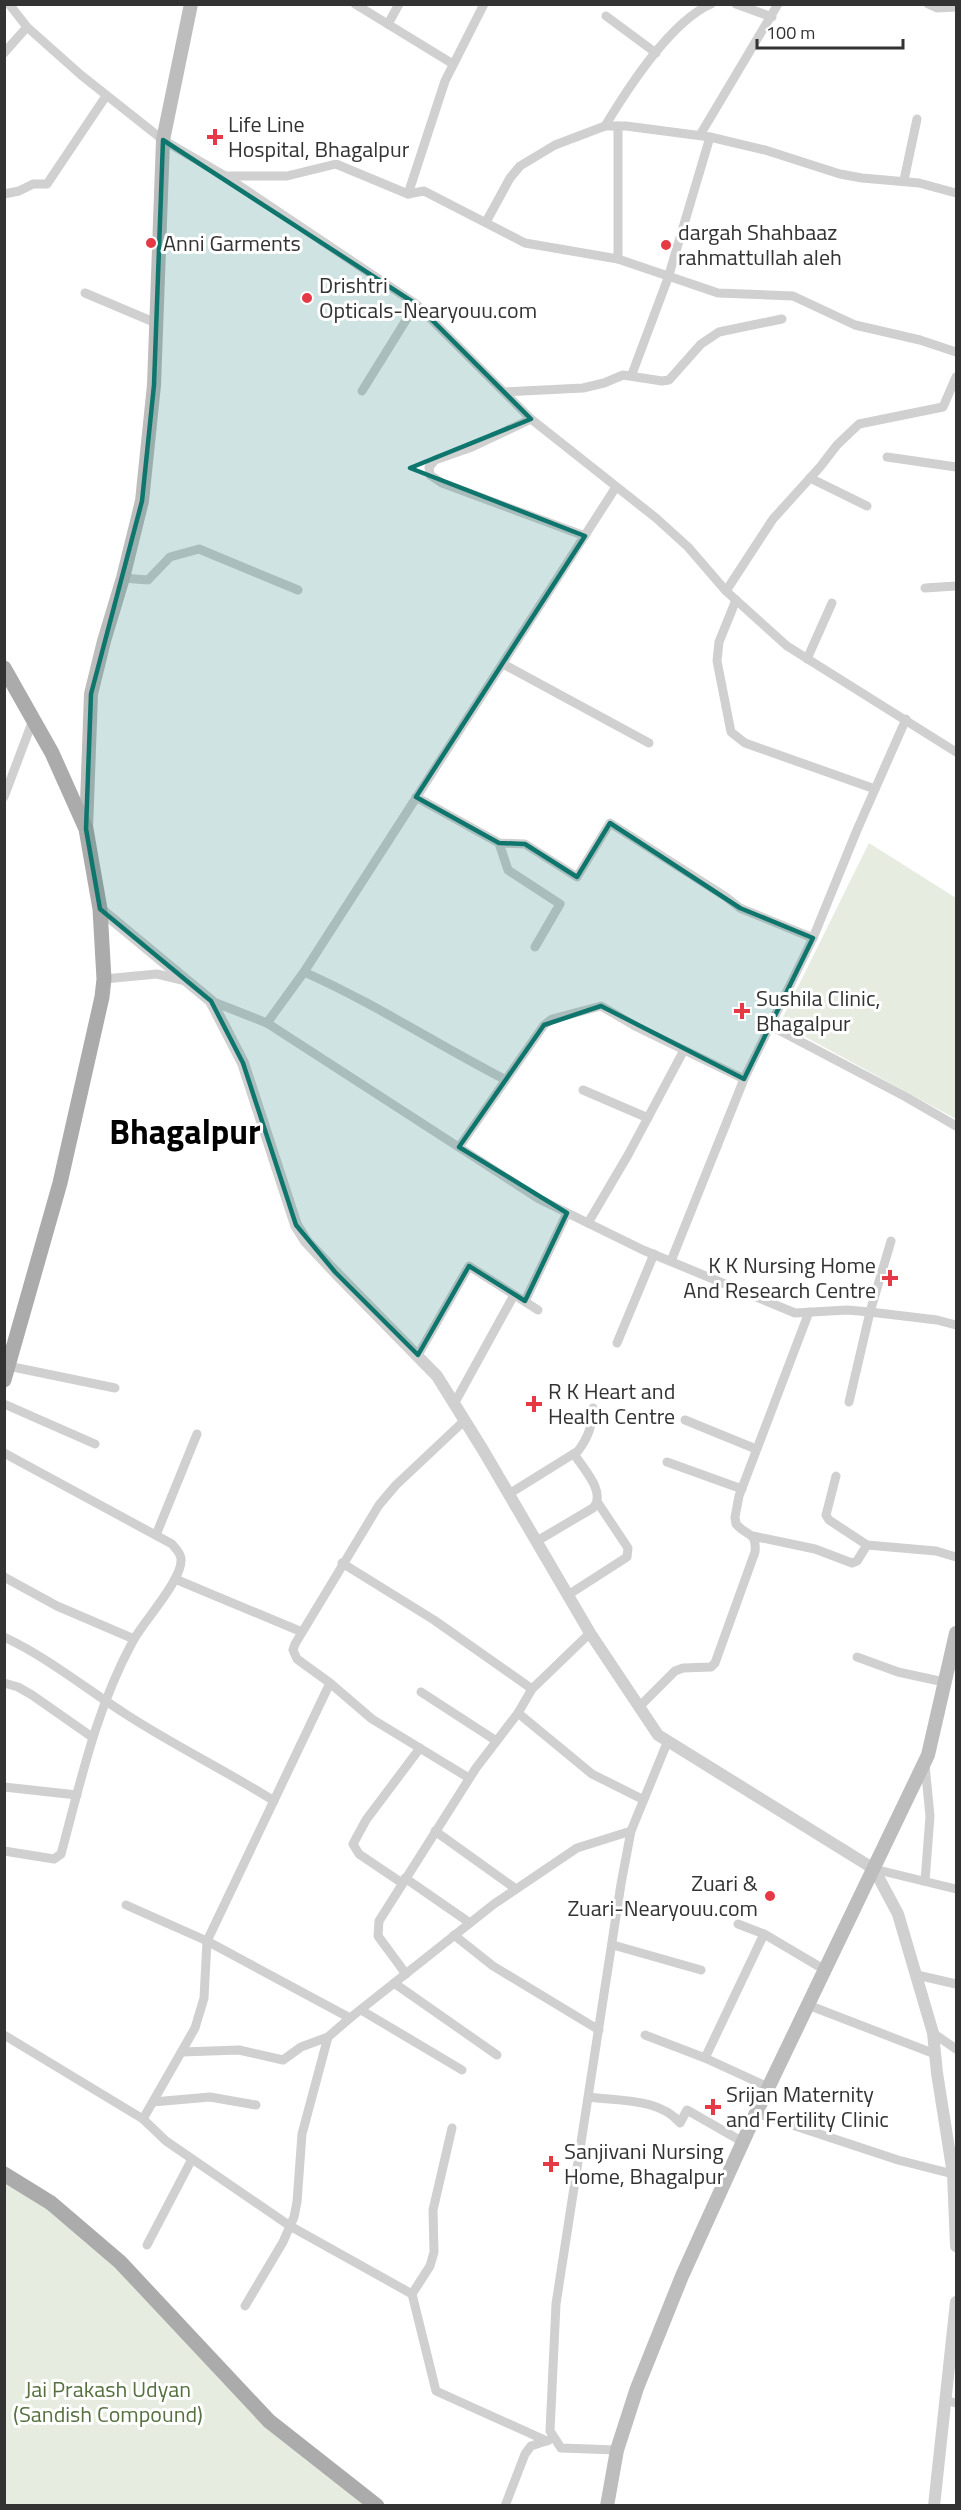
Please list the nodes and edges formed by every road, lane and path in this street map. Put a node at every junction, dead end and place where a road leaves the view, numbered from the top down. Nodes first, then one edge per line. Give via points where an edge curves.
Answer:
1 (9, 4) edge
2 (190, 4) edge
3 (355, 4) edge
4 (399, 4) edge
5 (484, 4) edge
6 (736, 4) edge
7 (778, 4) edge
8 (928, 4) edge
9 (710, 5) edge
10 (957, 7) edge
11 (606, 16) dead end
12 (772, 17) junction
13 (388, 24) junction
14 (27, 27) junction
15 (5, 52) edge
16 (656, 53) junction
17 (453, 64) junction
18 (106, 96) junction
19 (917, 120) dead end
20 (605, 126) junction
21 (618, 126) junction
22 (705, 136) junction
23 (163, 140) junction
24 (225, 177) junction
25 (904, 180) junction
26 (957, 193) edge
27 (4, 194) edge
28 (408, 194) junction
29 (486, 222) junction
30 (618, 259) junction
31 (668, 278) junction
32 (85, 293) dead end
33 (417, 304) junction
34 (782, 319) dead end
35 (156, 323) junction
36 (957, 352) edge
37 (632, 374) junction
38 (957, 377) edge
39 (362, 391) dead end
40 (505, 392) junction
41 (531, 419) junction
42 (887, 457) dead end
43 (957, 467) edge
44 (810, 478) junction
45 (616, 487) junction
46 (867, 506) dead end
47 (585, 536) junction
48 (123, 578) junction
49 (957, 586) edge
50 (925, 588) dead end
51 (298, 590) dead end
52 (726, 591) junction
53 (736, 600) junction
54 (832, 603) dead end
55 (807, 659) junction
56 (503, 664) junction
57 (4, 669) edge
58 (906, 719) junction
59 (33, 720) junction
60 (649, 743) dead end
61 (957, 752) edge
62 (875, 789) junction
63 (4, 797) edge
64 (416, 797) junction
65 (86, 829) junction
66 (499, 843) junction
67 (100, 909) junction
68 (813, 938) junction
69 (535, 947) dead end
70 (304, 972) junction
71 (104, 979) junction
72 (190, 982) junction
73 (211, 1001) junction
74 (267, 1023) junction
75 (771, 1026) junction
76 (684, 1050) junction
77 (744, 1079) junction
78 (506, 1080) junction
79 (583, 1090) dead end
80 (648, 1118) junction
81 (957, 1126) edge
82 (459, 1147) junction
83 (567, 1212) junction
84 (588, 1223) junction
85 (891, 1241) dead end
86 (654, 1254) junction
87 (671, 1261) junction
88 (514, 1295) junction
89 (525, 1301) junction
90 (538, 1310) dead end
91 (809, 1312) junction
92 (870, 1312) junction
93 (957, 1325) edge
94 (617, 1343) dead end
95 (417, 1355) junction
96 (6, 1373) edge
97 (115, 1388) dead end
98 (849, 1402) dead end
99 (4, 1404) edge
100 (454, 1404) junction
101 (593, 1408) dead end
102 (685, 1420) dead end
103 (464, 1421) junction
104 (197, 1434) dead end
105 (95, 1444) dead end
106 (756, 1449) junction
107 (4, 1453) edge
108 (574, 1454) junction
109 (667, 1462) dead end
110 (836, 1476) dead end
111 (742, 1489) junction
112 (509, 1494) junction
113 (598, 1503) junction
114 (156, 1535) junction
115 (753, 1536) junction
116 (537, 1541) junction
117 (867, 1545) junction
118 (957, 1557) edge
119 (342, 1563) junction
120 (4, 1577) edge
121 (175, 1579) junction
122 (568, 1595) junction
123 (302, 1632) junction
124 (590, 1633) junction
125 (957, 1633) edge
126 (4, 1637) edge
127 (134, 1639) junction
128 (857, 1657) dead end
129 (944, 1682) junction
130 (4, 1683) edge
131 (330, 1683) junction
132 (532, 1689) junction
133 (420, 1692) dead end
134 (104, 1699) junction
135 (639, 1707) junction
136 (518, 1713) junction
137 (92, 1737) junction
138 (495, 1740) junction
139 (667, 1743) junction
140 (420, 1748) junction
141 (925, 1762) junction
142 (469, 1778) junction
143 (4, 1787) edge
144 (76, 1795) junction
145 (642, 1799) junction
146 (274, 1802) junction
147 (435, 1831) junction
148 (631, 1831) junction
149 (4, 1851) edge
150 (874, 1869) junction
151 (404, 1880) junction
152 (925, 1881) junction
153 (516, 1889) junction
154 (957, 1889) edge
155 (126, 1905) dead end
156 (470, 1923) junction
157 (738, 1924) dead end
158 (764, 1934) junction
159 (454, 1935) junction
160 (207, 1941) junction
161 (613, 1945) junction
162 (701, 1970) dead end
163 (825, 1970) junction
164 (406, 1974) junction
165 (917, 1975) junction
166 (394, 1983) junction
167 (957, 1984) edge
168 (808, 2005) junction
169 (360, 2010) junction
170 (350, 2018) junction
171 (599, 2030) junction
172 (933, 2032) junction
173 (4, 2035) edge
174 (645, 2035) dead end
175 (328, 2037) junction
176 (957, 2049) edge
177 (182, 2052) junction
178 (935, 2054) junction
179 (497, 2055) dead end
180 (705, 2058) junction
181 (462, 2070) dead end
182 (768, 2088) junction
183 (589, 2097) junction
184 (153, 2102) junction
185 (256, 2105) dead end
186 (756, 2113) junction
187 (142, 2119) junction
188 (452, 2128) dead end
189 (743, 2142) junction
190 (192, 2159) junction
191 (4, 2174) edge
192 (953, 2174) junction
193 (290, 2226) junction
194 (147, 2245) dead end
195 (957, 2246) edge
196 (412, 2294) junction
197 (957, 2302) edge
198 (245, 2306) dead end
199 (951, 2402) edge
200 (550, 2440) junction
201 (616, 2450) junction
202 (377, 2505) edge
203 (505, 2505) edge
204 (607, 2505) edge
205 (934, 2505) edge

1 - 14 street
2 - 23 main road
3 - 13 street
4 - 13 street
5 - 17 street
6 - 12 street
7 - 12 street
8 - 10 street via 937,8
9 - 16 street via 685,20
11 - 16 street
12 - 22 street
13 - 17 street
14 - 15 street
14 - 18 street
16 - 20 street
17 - 28 street
18 - 23 street
18 - 27 street via 47,184 33,184
19 - 25 street
20 - 21 street
20 - 29 street via 555,145 520,166
21 - 22 street
21 - 30 street
22 - 25 street via 840,174
22 - 31 street
23 - 24 street
23 - 35 main road
24 - 28 street via 287,176 336,164
24 - 33 street
25 - 26 street
28 - 29 street via 424,191
29 - 30 street via 525,243
30 - 31 street
31 - 36 street via 718,294 793,296 855,325
31 - 37 street
32 - 35 street
33 - 39 street
33 - 40 street
34 - 37 street via 719,332 701,344 669,380
35 - 48 main road via 142,501
37 - 40 street via 583,388
38 - 44 street via 943,407 859,424
40 - 41 street
41 - 45 street
41 - 47 street via 435,460 429,467 430,475 442,483
42 - 43 street
44 - 46 street
44 - 52 street via 773,519
45 - 47 street
45 - 52 street via 688,547
47 - 56 street
48 - 51 street via 148,580 170,557 199,549
48 - 65 main road via 91,694
49 - 50 street
52 - 53 street
53 - 55 street
53 - 62 street via 719,642 717,661 731,732 745,743
54 - 55 street
55 - 58 street
56 - 60 street
56 - 64 street
57 - 59 main road
58 - 61 street
58 - 62 street
59 - 63 street
59 - 65 main road
62 - 68 street
64 - 66 street
64 - 70 street
65 - 67 main road
66 - 68 street via 525,844 577,877 610,823 740,908
66 - 69 street via 508,870 560,904
67 - 71 main road
67 - 72 street
68 - 75 street
70 - 74 street
70 - 78 street
71 - 72 street via 157,974
71 - 96 main road via 60,1183
72 - 73 street
73 - 74 street
73 - 95 street via 243,1063 296,1225 334,1272
74 - 82 street
75 - 77 street
75 - 81 street
76 - 77 street
76 - 78 street via 608,1008 595,1007 544,1025
76 - 80 street
77 - 87 street
78 - 82 street
79 - 80 street
80 - 84 street
82 - 83 street via 539,1199
83 - 84 street
83 - 89 street
84 - 86 street
85 - 92 street
86 - 87 street
86 - 94 street
87 - 91 street via 795,1313
88 - 89 street
88 - 95 street via 469,1266
88 - 100 street
89 - 90 street
91 - 92 street
91 - 106 street
92 - 93 street
92 - 98 street
95 - 100 street via 437,1376
96 - 97 street
99 - 105 street
100 - 103 street
101 - 108 street via 585,1441
102 - 106 street
103 - 112 street
103 - 119 street via 396,1485
104 - 114 street
106 - 111 street
107 - 114 street
108 - 112 street
108 - 113 street via 596,1489
109 - 111 street
110 - 117 street via 826,1515
111 - 115 street via 736,1524
112 - 116 street
113 - 116 street
113 - 122 street via 628,1548 627,1557
114 - 121 street via 181,1555
115 - 117 street via 815,1549 852,1563
115 - 135 street via 755,1552 715,1663 711,1667 675,1671
116 - 122 street
117 - 118 street via 936,1551
119 - 123 street
119 - 132 street via 434,1620
120 - 127 street via 57,1606
121 - 123 street
121 - 127 street
122 - 124 street
123 - 131 street via 294,1655
124 - 132 street
124 - 135 street
125 - 129 main road
126 - 134 street
127 - 134 street
128 - 129 street via 898,1672
129 - 141 main road
130 - 137 street via 32,1695
131 - 140 street via 372,1719
131 - 146 street
132 - 136 street
133 - 138 street
134 - 137 street
134 - 146 street
135 - 139 street
136 - 138 street
136 - 145 street via 592,1773
137 - 144 street
138 - 142 street
139 - 145 street
139 - 150 street
140 - 142 street
140 - 151 street via 366,1820 353,1844 359,1854
141 - 150 main road
141 - 152 street via 930,1816
142 - 147 street
143 - 144 street
144 - 149 street via 58,1858
145 - 148 street
146 - 160 street
147 - 151 street
147 - 153 street
148 - 153 street via 577,1848
148 - 161 street
150 - 152 street
150 - 163 main road
150 - 165 street via 898,1914
151 - 156 street
151 - 164 street via 377,1931
152 - 154 street
153 - 156 street
155 - 160 street
156 - 159 street
157 - 158 street
158 - 163 street
158 - 180 street
159 - 164 street
159 - 171 street via 486,1961
160 - 170 street
160 - 177 street via 204,1998
161 - 162 street
161 - 171 street
163 - 168 main road
164 - 166 street
165 - 167 street
165 - 172 street
166 - 169 street
166 - 179 street
168 - 178 street
168 - 182 main road
169 - 170 street
169 - 181 street
170 - 175 street
171 - 183 street
172 - 176 street
172 - 178 street
173 - 187 street
174 - 180 street
175 - 177 street via 301,2047 283,2060 239,2050
175 - 193 street via 302,2134 297,2202
177 - 184 street
178 - 192 street
180 - 182 street
182 - 186 main road
183 - 189 street via 650,2104 673,2114 680,2123 687,2110
183 - 200 street via 556,2304
184 - 185 street via 210,2097
184 - 187 street
186 - 189 main road
186 - 192 street
187 - 190 street
188 - 196 street via 433,2210 434,2252
189 - 201 main road via 682,2276
190 - 193 street
190 - 194 street
191 - 202 main road via 51,2203 120,2262 269,2421
192 - 195 street
193 - 196 street
193 - 198 street
196 - 200 street via 436,2391
197 - 199 street
199 - 205 street
200 - 201 street via 569,2450
200 - 203 street via 531,2446 525,2454
201 - 204 main road

